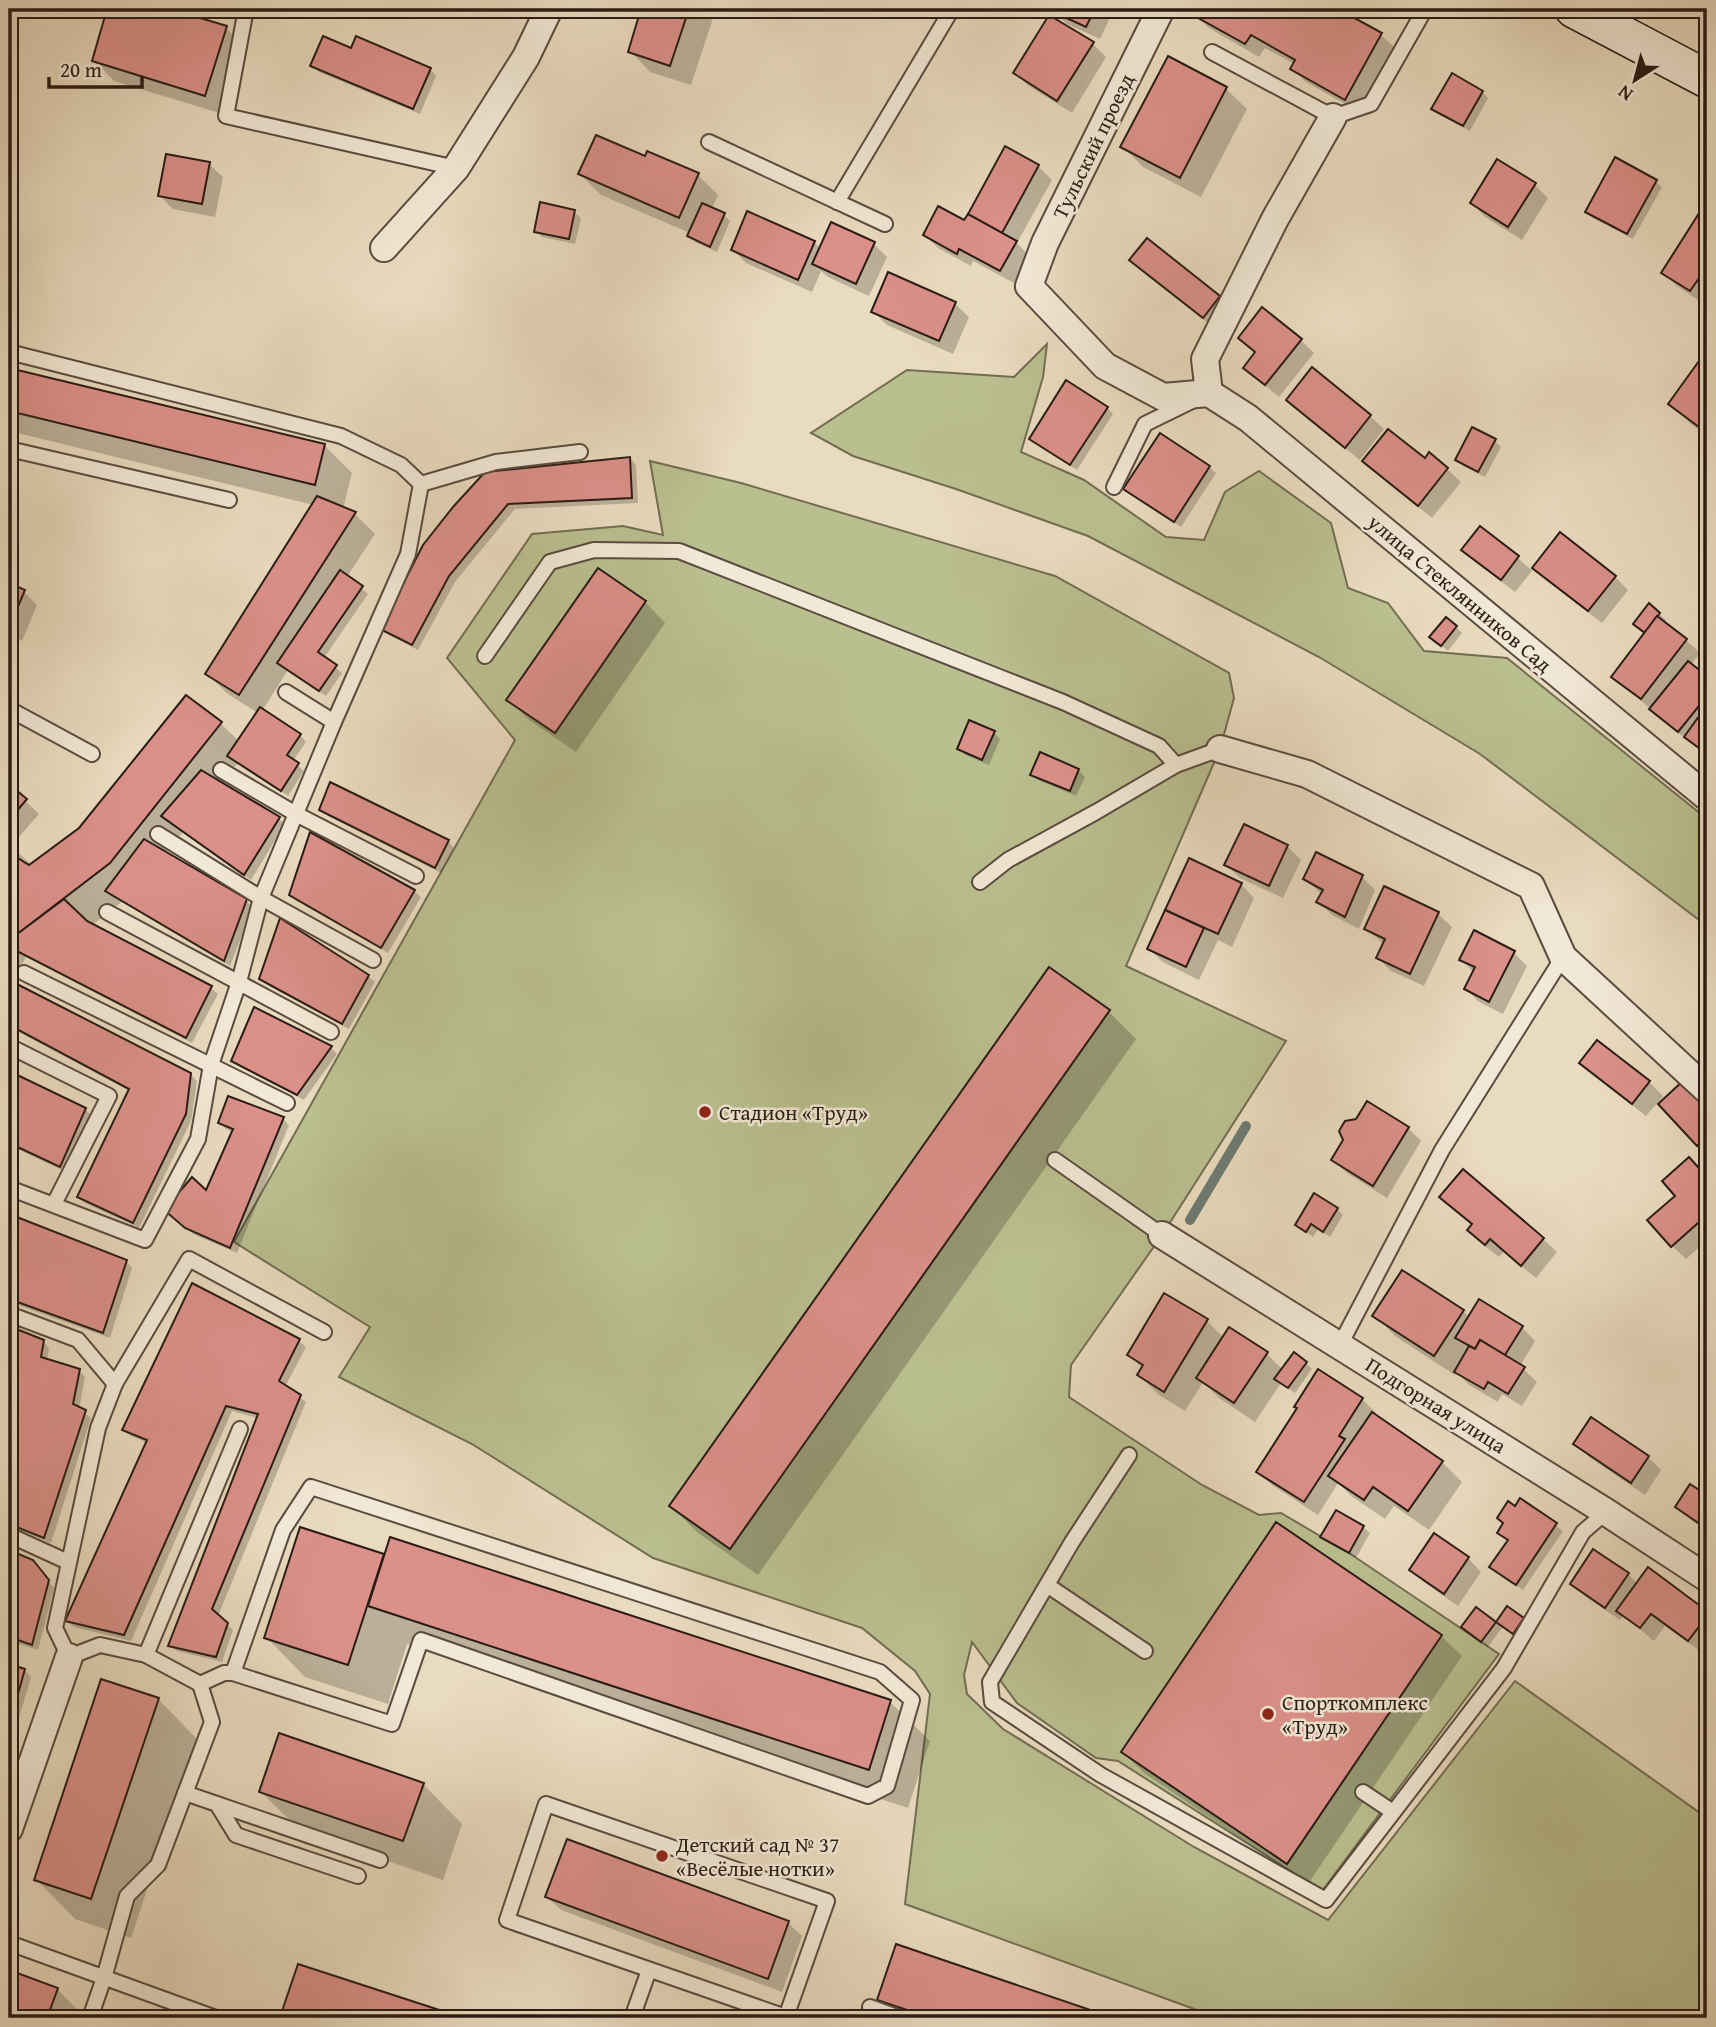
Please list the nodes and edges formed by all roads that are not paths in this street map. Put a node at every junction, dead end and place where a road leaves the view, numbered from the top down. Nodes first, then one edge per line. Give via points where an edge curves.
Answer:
1 (246, 9) edge
2 (549, 9) edge
3 (951, 9) edge
4 (1161, 9) edge
5 (1425, 9) edge
6 (1574, 9) edge
7 (1212, 52) dead end
8 (1707, 79) edge
9 (1333, 117) junction
10 (709, 142) dead end
11 (456, 169) junction
12 (837, 202) junction
13 (885, 224) dead end
14 (384, 248) dead end
15 (9, 352) edge
16 (1209, 393) junction
17 (9, 449) edge
18 (580, 452) dead end
19 (421, 484) junction
20 (1114, 487) dead end
21 (229, 500) dead end
22 (485, 656) dead end
23 (286, 692) dead end
24 (9, 709) edge
25 (334, 722) junction
26 (1220, 749) joint
27 (92, 754) dead end
28 (1176, 765) junction
29 (221, 770) dead end
30 (1707, 797) edge
31 (296, 814) junction
32 (158, 834) dead end
33 (416, 876) dead end
34 (980, 882) dead end
35 (261, 898) junction
36 (107, 912) dead end
37 (1563, 957) junction
38 (373, 960) dead end
39 (24, 973) dead end
40 (239, 982) junction
41 (331, 1032) dead end
42 (9, 1046) edge
43 (211, 1065) junction
44 (1707, 1090) edge
45 (287, 1103) dead end
46 (1055, 1160) dead end
47 (9, 1188) edge
48 (54, 1204) junction
49 (1162, 1235) joint
50 (9, 1314) edge
51 (324, 1332) dead end
52 (1340, 1345) junction
53 (114, 1384) junction
54 (240, 1429) dead end
55 (1129, 1455) dead end
56 (1606, 1513) junction
57 (9, 1535) edge
58 (68, 1562) junction
59 (1707, 1578) edge
60 (1047, 1585) junction
61 (1145, 1651) dead end
62 (146, 1655) junction
63 (69, 1657) junction
64 (233, 1673) junction
65 (200, 1684) junction
66 (1363, 1792) dead end
67 (186, 1793) junction
68 (217, 1804) junction
69 (1393, 1812) junction
70 (9, 1827) edge
71 (380, 1860) dead end
72 (358, 1876) dead end
73 (9, 1943) edge
74 (649, 1970) junction
75 (104, 1979) junction
76 (870, 2007) dead end
77 (209, 2017) edge
78 (90, 2018) edge
79 (632, 2018) edge
80 (900, 2018) edge

1 - 11 lane via 226,116
2 - 11 street via 526,57
3 - 12 lane
4 - 16 street, Тульский проезд via 1045,243 1030,286 1105,366 1163,397
5 - 9 lane via 1371,104
6 - 8 main road
7 - 9 lane
9 - 16 street via 1275,219 1205,359
10 - 12 lane
11 - 14 street
12 - 13 lane
15 - 19 lane via 341,436 401,465
16 - 20 lane via 1145,424
16 - 30 street, улица Стеклянников Сад via 1248,418
17 - 21 lane
18 - 19 lane via 496,462
19 - 25 lane via 408,554
22 - 28 lane via 550,562 594,550 679,551 1063,702 1159,747
23 - 25 lane
24 - 27 lane
25 - 31 lane
26 - 28 lane
26 - 37 street via 1307,774 1531,886
28 - 34 lane via 1008,860
29 - 31 lane
31 - 33 lane
31 - 35 lane
32 - 35 lane
35 - 38 lane
35 - 40 lane
36 - 40 lane
37 - 44 street
37 - 52 lane via 1442,1150
39 - 43 lane
40 - 41 lane
40 - 43 lane
42 - 48 lane via 109,1096
43 - 45 lane
43 - 48 lane via 198,1139 145,1240
46 - 49 lane
47 - 48 lane
49 - 52 street, Подгорная улица
50 - 53 lane via 78,1340
51 - 53 lane via 189,1259
52 - 56 street, Подгорная улица
53 - 58 lane via 98,1428
54 - 62 lane
55 - 60 lane
56 - 59 street, Подгорная улица
56 - 69 lane via 1583,1532 1504,1668
57 - 58 lane
58 - 63 lane via 55,1628
60 - 61 lane
60 - 69 lane via 990,1682 992,1702 1101,1774 1326,1900
62 - 63 lane via 100,1645
62 - 65 lane
63 - 70 street
64 - 64 lane via 283,1530 311,1486 880,1672 912,1700 887,1786 868,1796 421,1640 392,1724
64 - 65 lane via 224,1672
65 - 67 lane via 212,1722
66 - 69 lane
67 - 68 lane
67 - 75 lane via 158,1865 127,1896
68 - 71 lane
68 - 72 lane via 236,1835
73 - 75 lane
74 - 74 lane via 507,1920 546,1804 827,1901 786,2017
74 - 79 lane
75 - 77 lane
75 - 78 lane
76 - 80 lane

